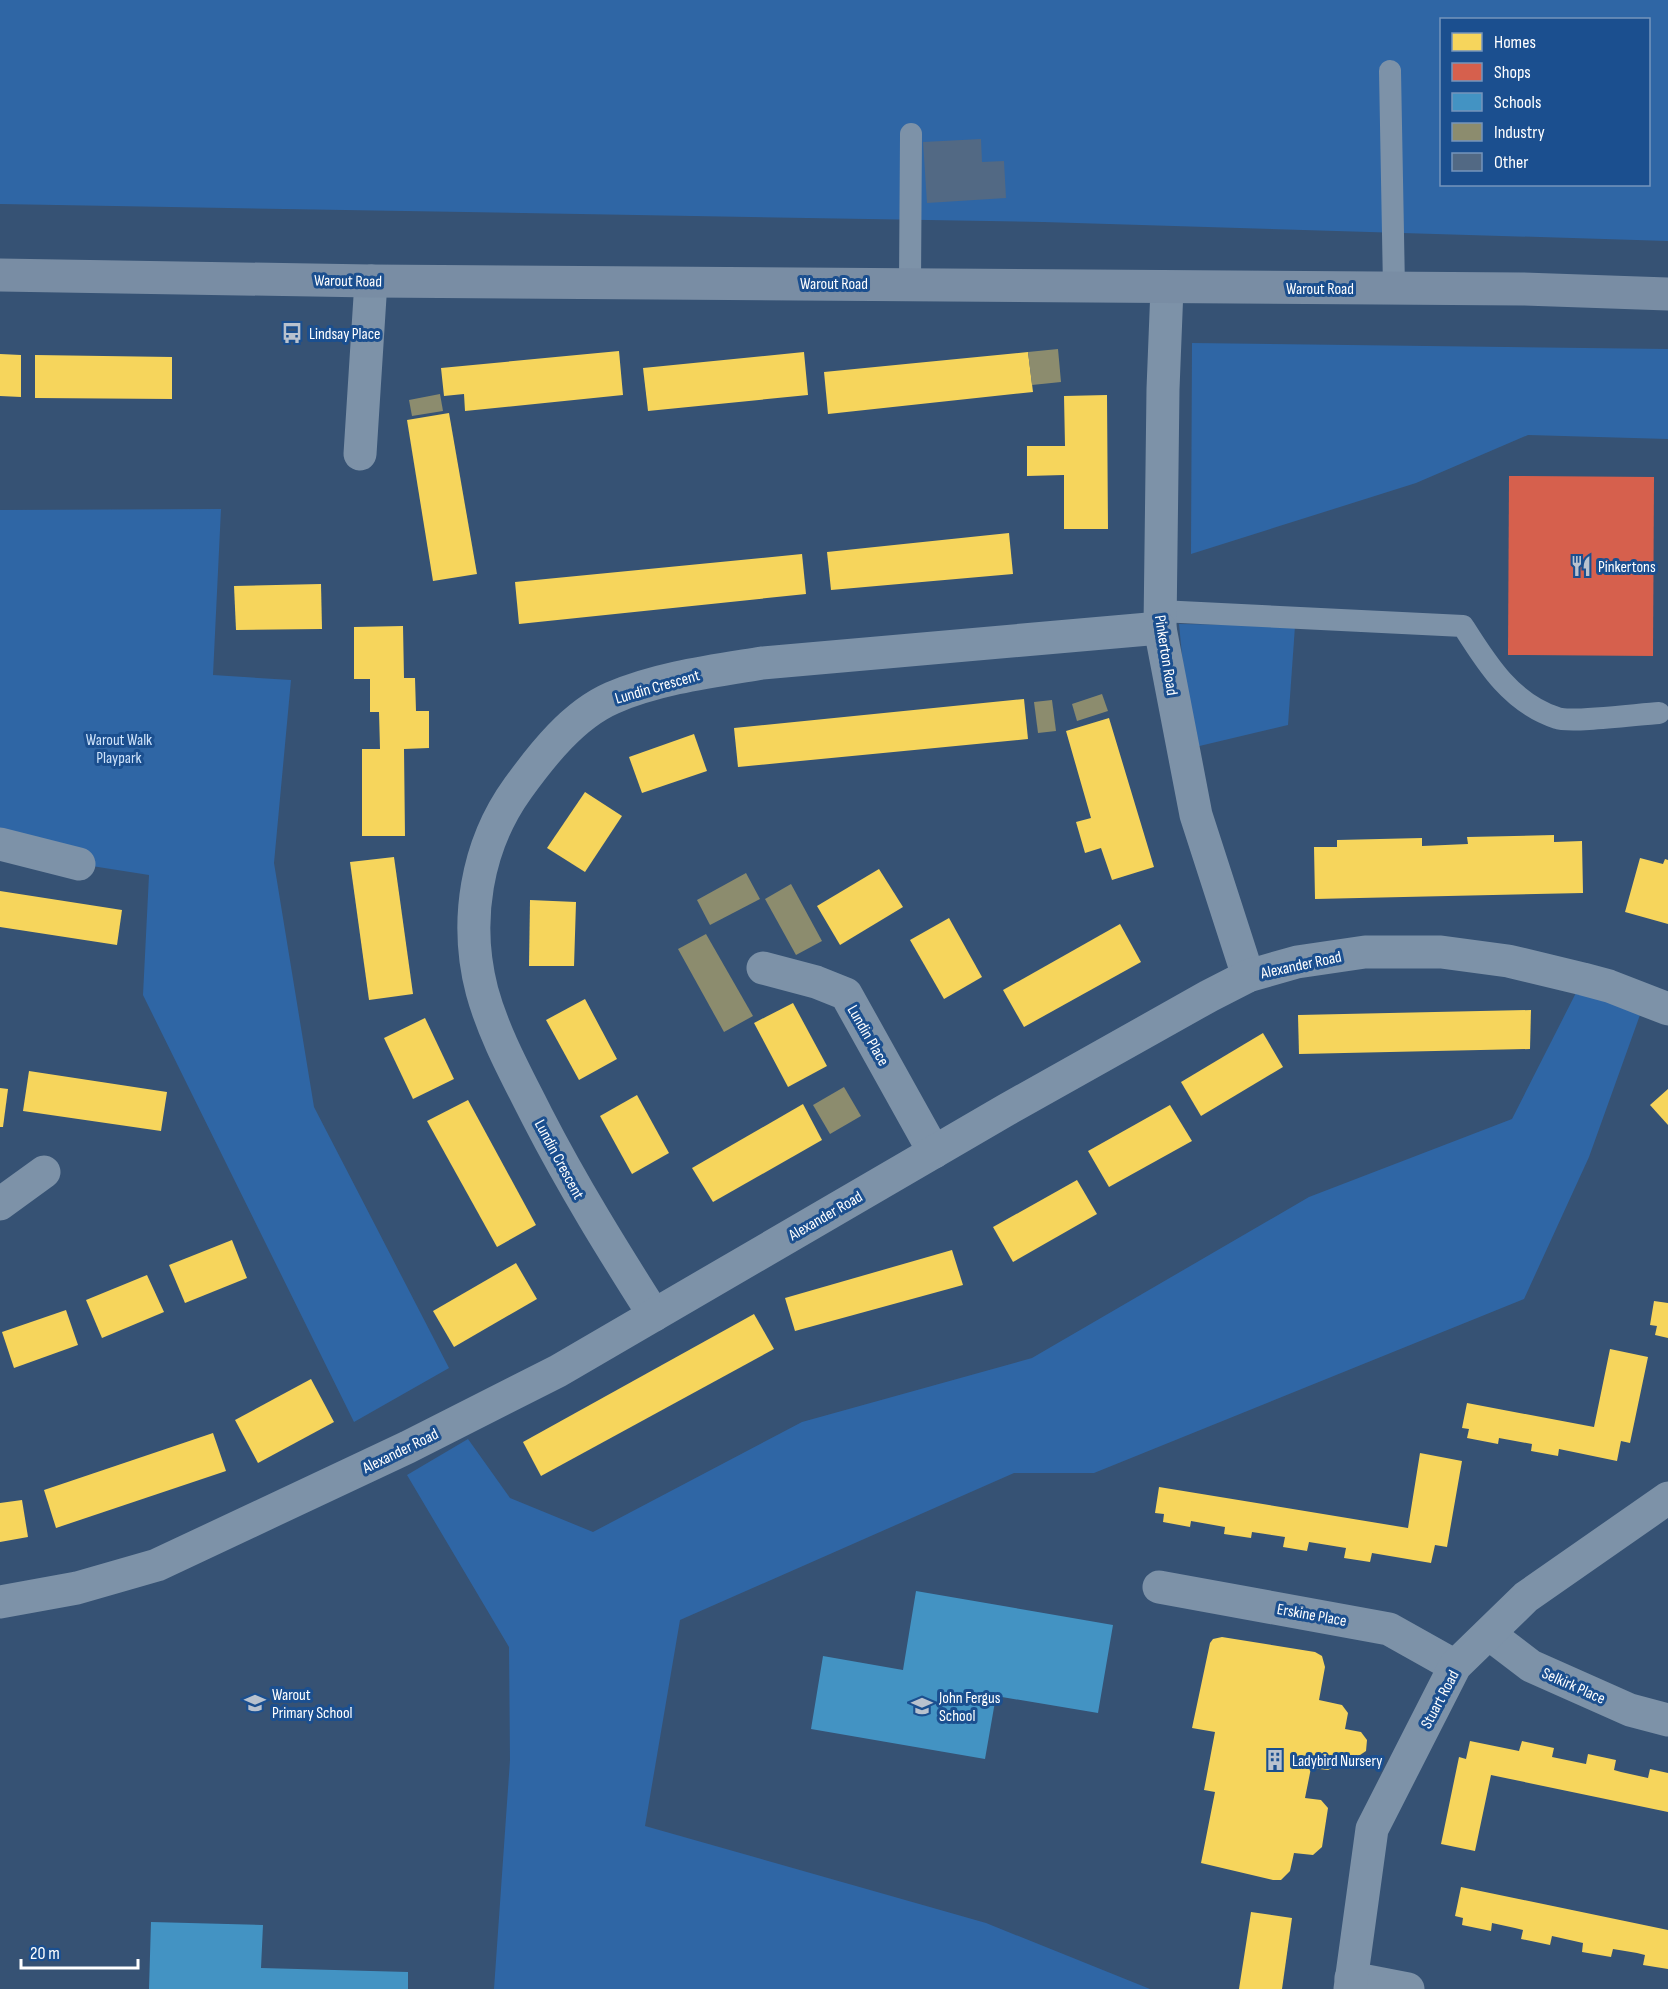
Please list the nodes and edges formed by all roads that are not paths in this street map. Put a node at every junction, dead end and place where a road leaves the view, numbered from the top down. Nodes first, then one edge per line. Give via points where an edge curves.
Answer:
1 (1390, 71) dead end
2 (911, 134) dead end
3 (0, 275) edge
4 (371, 281) junction
5 (910, 283) junction
6 (1167, 288) junction
7 (1394, 288) junction
8 (1668, 294) edge
9 (360, 454) dead end
10 (1160, 619) junction
11 (1659, 713) dead end
12 (0, 844) edge
13 (79, 864) dead end
14 (763, 968) dead end
15 (1248, 976) junction
16 (1668, 1010) edge
17 (934, 1152) junction
18 (44, 1172) dead end
19 (0, 1204) edge
20 (654, 1315) junction
21 (1668, 1498) edge
22 (1160, 1587) dead end
23 (0, 1602) edge
24 (1489, 1634) junction
25 (1455, 1666) junction
26 (1668, 1720) edge
27 (1351, 1984) edge
28 (1408, 1989) edge

1 - 7 lane
2 - 5 lane
3 - 4 street, Warout Road
4 - 5 street, Warout Road
4 - 9 street
5 - 6 street, Warout Road
6 - 7 street, Warout Road
6 - 10 street, Pinkerton Road
7 - 8 street, Warout Road
10 - 11 lane via 1463,626 1492,672 1520,699 1558,719
10 - 15 street, Pinkerton Road via 1196,815
10 - 20 street, Lundin Crescent via 699,673 611,698 574,725 537,762 513,795 493,830 474,908 482,991 496,1031 573,1187
12 - 13 street
14 - 17 street, Lundin Place via 846,994
15 - 16 street, Alexander Road via 1297,962 1365,952 1441,952 1508,961 1583,979
15 - 17 street, Alexander Road
17 - 20 street, Alexander Road
18 - 19 street
20 - 23 street, Alexander Road via 558,1371 408,1447 157,1565 77,1588
21 - 24 street, Stuart Road via 1526,1597
22 - 25 street, Erskine Place via 1389,1629
24 - 25 street, Stuart Road
24 - 26 street, Selkirk Place via 1531,1666 1630,1710
25 - 27 street, Stuart Road via 1372,1829
27 - 28 street

